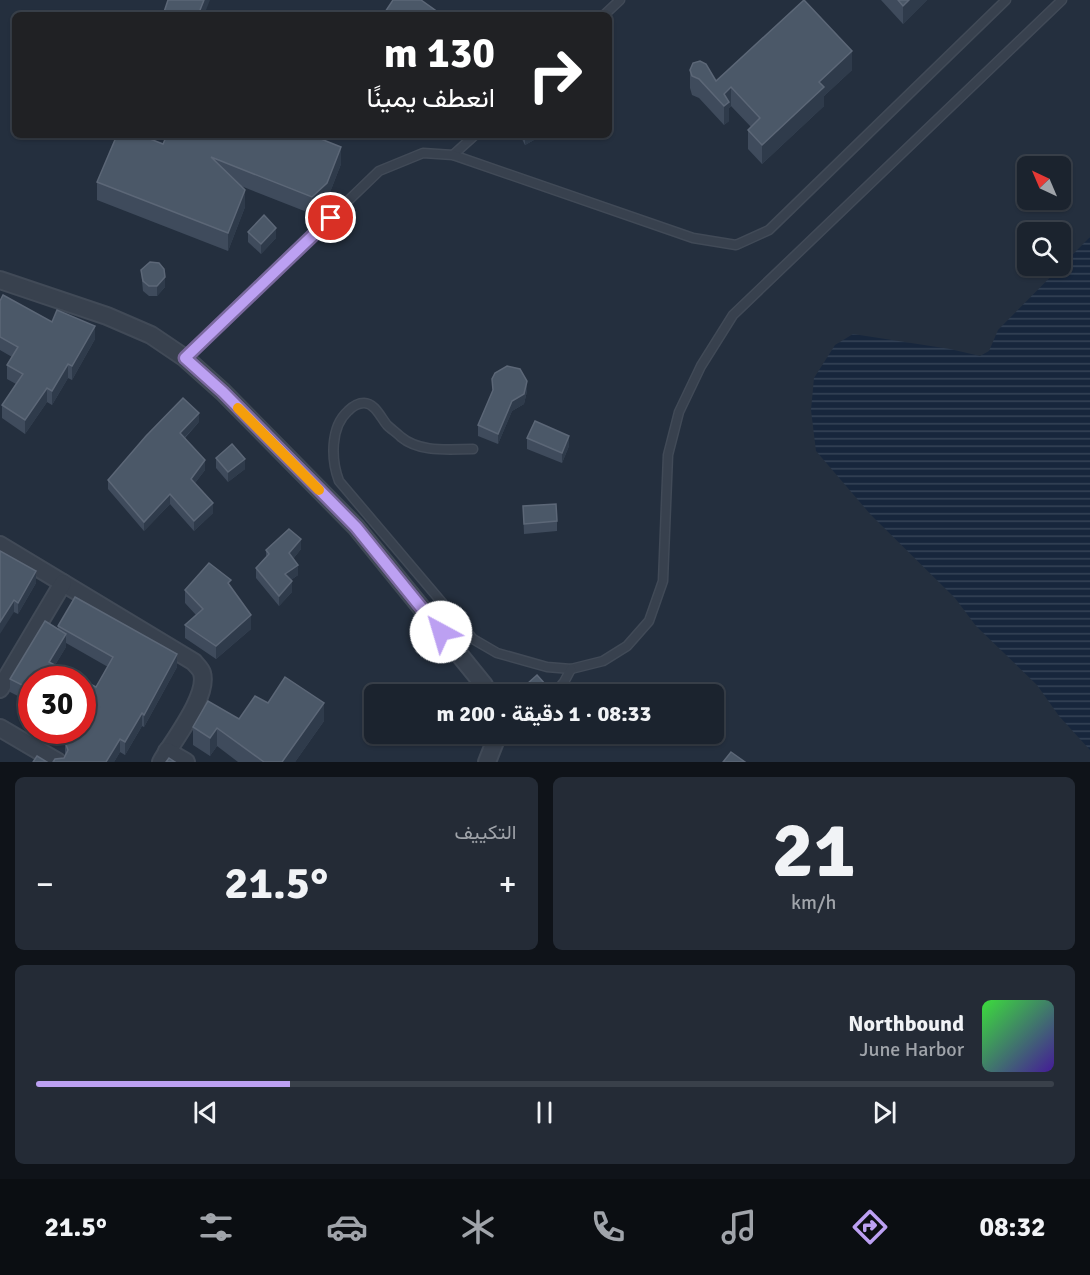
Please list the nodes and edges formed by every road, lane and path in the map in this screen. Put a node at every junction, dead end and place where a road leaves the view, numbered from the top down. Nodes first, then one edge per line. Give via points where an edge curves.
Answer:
1 (620, 0) edge
2 (1006, 0) edge
3 (1062, 0) edge
4 (607, 12) edge
5 (471, 138) edge
6 (453, 155) junction
7 (0, 280) edge
8 (185, 358) junction
9 (473, 449) dead end
10 (0, 545) edge
11 (63, 582) junction
12 (571, 669) junction
13 (483, 684) edge
14 (562, 684) edge
15 (0, 689) edge
16 (0, 728) edge
17 (494, 744) edge
18 (164, 756) edge
19 (58, 762) edge
20 (186, 762) edge
21 (487, 762) edge

1 - 4 lane
2 - 6 lane via 769,230 736,245 693,238
3 - 12 lane via 733,315 701,366 679,412 668,455 663,581 649,621 627,646 603,662
5 - 6 lane
6 - 8 lane via 423,153 379,171
7 - 8 street via 108,316 150,335
8 - 13 street via 356,527
9 - 12 lane via 426,448 407,442 373,406 364,403 354,406 337,427 334,469 339,481 473,639 497,653 547,667
10 - 11 street
11 - 15 street
11 - 18 street via 194,662 202,672 197,701
12 - 14 lane
16 - 19 street
17 - 21 street
18 - 20 street

